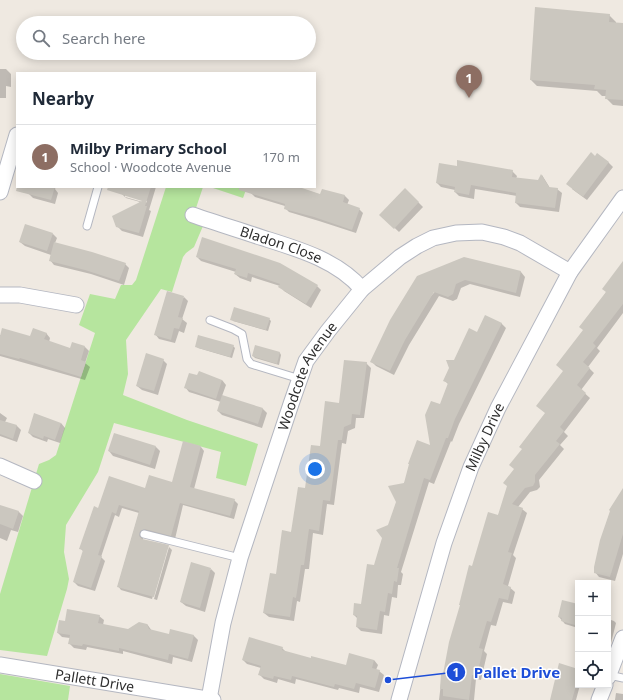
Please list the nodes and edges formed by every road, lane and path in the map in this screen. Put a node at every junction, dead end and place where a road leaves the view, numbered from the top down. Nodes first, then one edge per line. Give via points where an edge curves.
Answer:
1 (16, 141) edge
2 (14, 152) edge
3 (98, 188) edge
4 (0, 192) edge
5 (623, 198) edge
6 (193, 215) dead end
7 (87, 226) dead end
8 (570, 272) junction
9 (362, 289) junction
10 (0, 295) edge
11 (76, 305) dead end
12 (210, 320) dead end
13 (300, 379) junction
14 (0, 466) edge
15 (34, 481) dead end
16 (144, 534) dead end
17 (240, 558) junction
18 (623, 638) edge
19 (0, 665) edge
20 (611, 679) edge
21 (606, 688) edge
22 (211, 700) edge
23 (399, 700) edge
24 (599, 700) edge

1 - 2 street
2 - 4 street
3 - 7 lane
5 - 8 street, Milby Drive
6 - 9 street, Bladon Close via 304,251 338,268 356,281
8 - 9 street, Woodcote Avenue via 520,243 504,237 482,232 456,233 433,238 417,246
8 - 23 street, Milby Drive via 498,408 471,467 444,543
9 - 13 street, Woodcote Avenue via 306,361
10 - 11 street via 20,295
12 - 13 lane via 242,334 247,359 251,364
13 - 17 street, Woodcote Avenue
14 - 15 street
16 - 17 lane
17 - 22 street, Woodcote Avenue via 223,623
18 - 20 street
19 - 22 street, Pallett Drive
21 - 24 street

